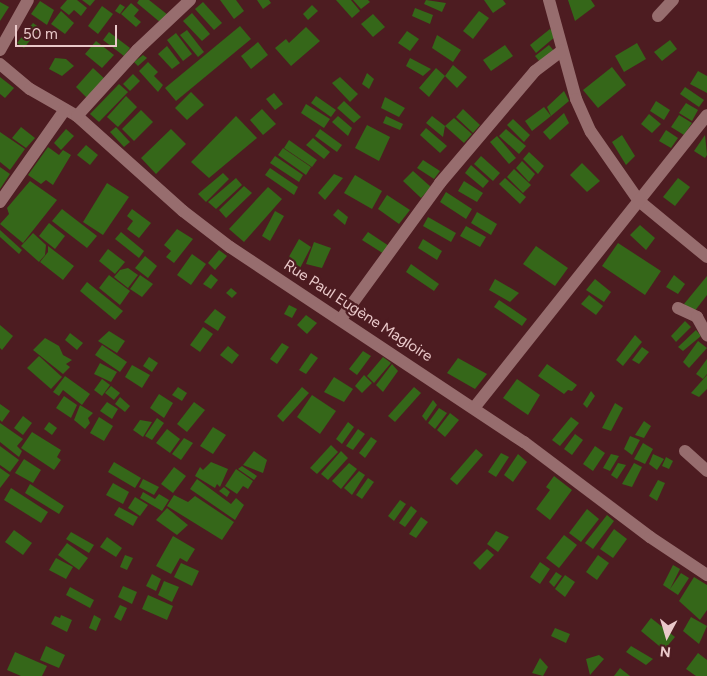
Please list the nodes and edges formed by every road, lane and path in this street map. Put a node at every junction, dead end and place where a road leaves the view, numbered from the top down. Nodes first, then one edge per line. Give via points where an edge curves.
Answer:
1 (28, 0) edge
2 (190, 0) edge
3 (549, 0) edge
4 (674, 0) edge
5 (658, 16) dead end
6 (0, 50) edge
7 (562, 51) junction
8 (0, 64) edge
9 (64, 111) junction
10 (707, 115) edge
11 (77, 116) junction
12 (639, 201) junction
13 (0, 202) edge
14 (707, 257) edge
15 (678, 308) dead end
16 (341, 319) junction
17 (707, 335) edge
18 (474, 408) junction
19 (685, 451) dead end
20 (707, 471) edge
21 (707, 575) edge

1 - 6 street
2 - 11 street via 137,50
3 - 7 street
4 - 5 street
7 - 12 street via 576,99 591,132
7 - 16 street via 536,71 440,183
8 - 9 street, Rue Paul Eugène Magloire
9 - 11 street, Rue Paul Eugène Magloire
9 - 13 street
10 - 12 street
11 - 16 street, Rue Paul Eugène Magloire via 214,236
12 - 14 street
12 - 18 street
15 - 17 street via 697,317
16 - 18 street, Rue Paul Eugène Magloire
18 - 21 street, Rue Paul Eugène Magloire
19 - 20 street

